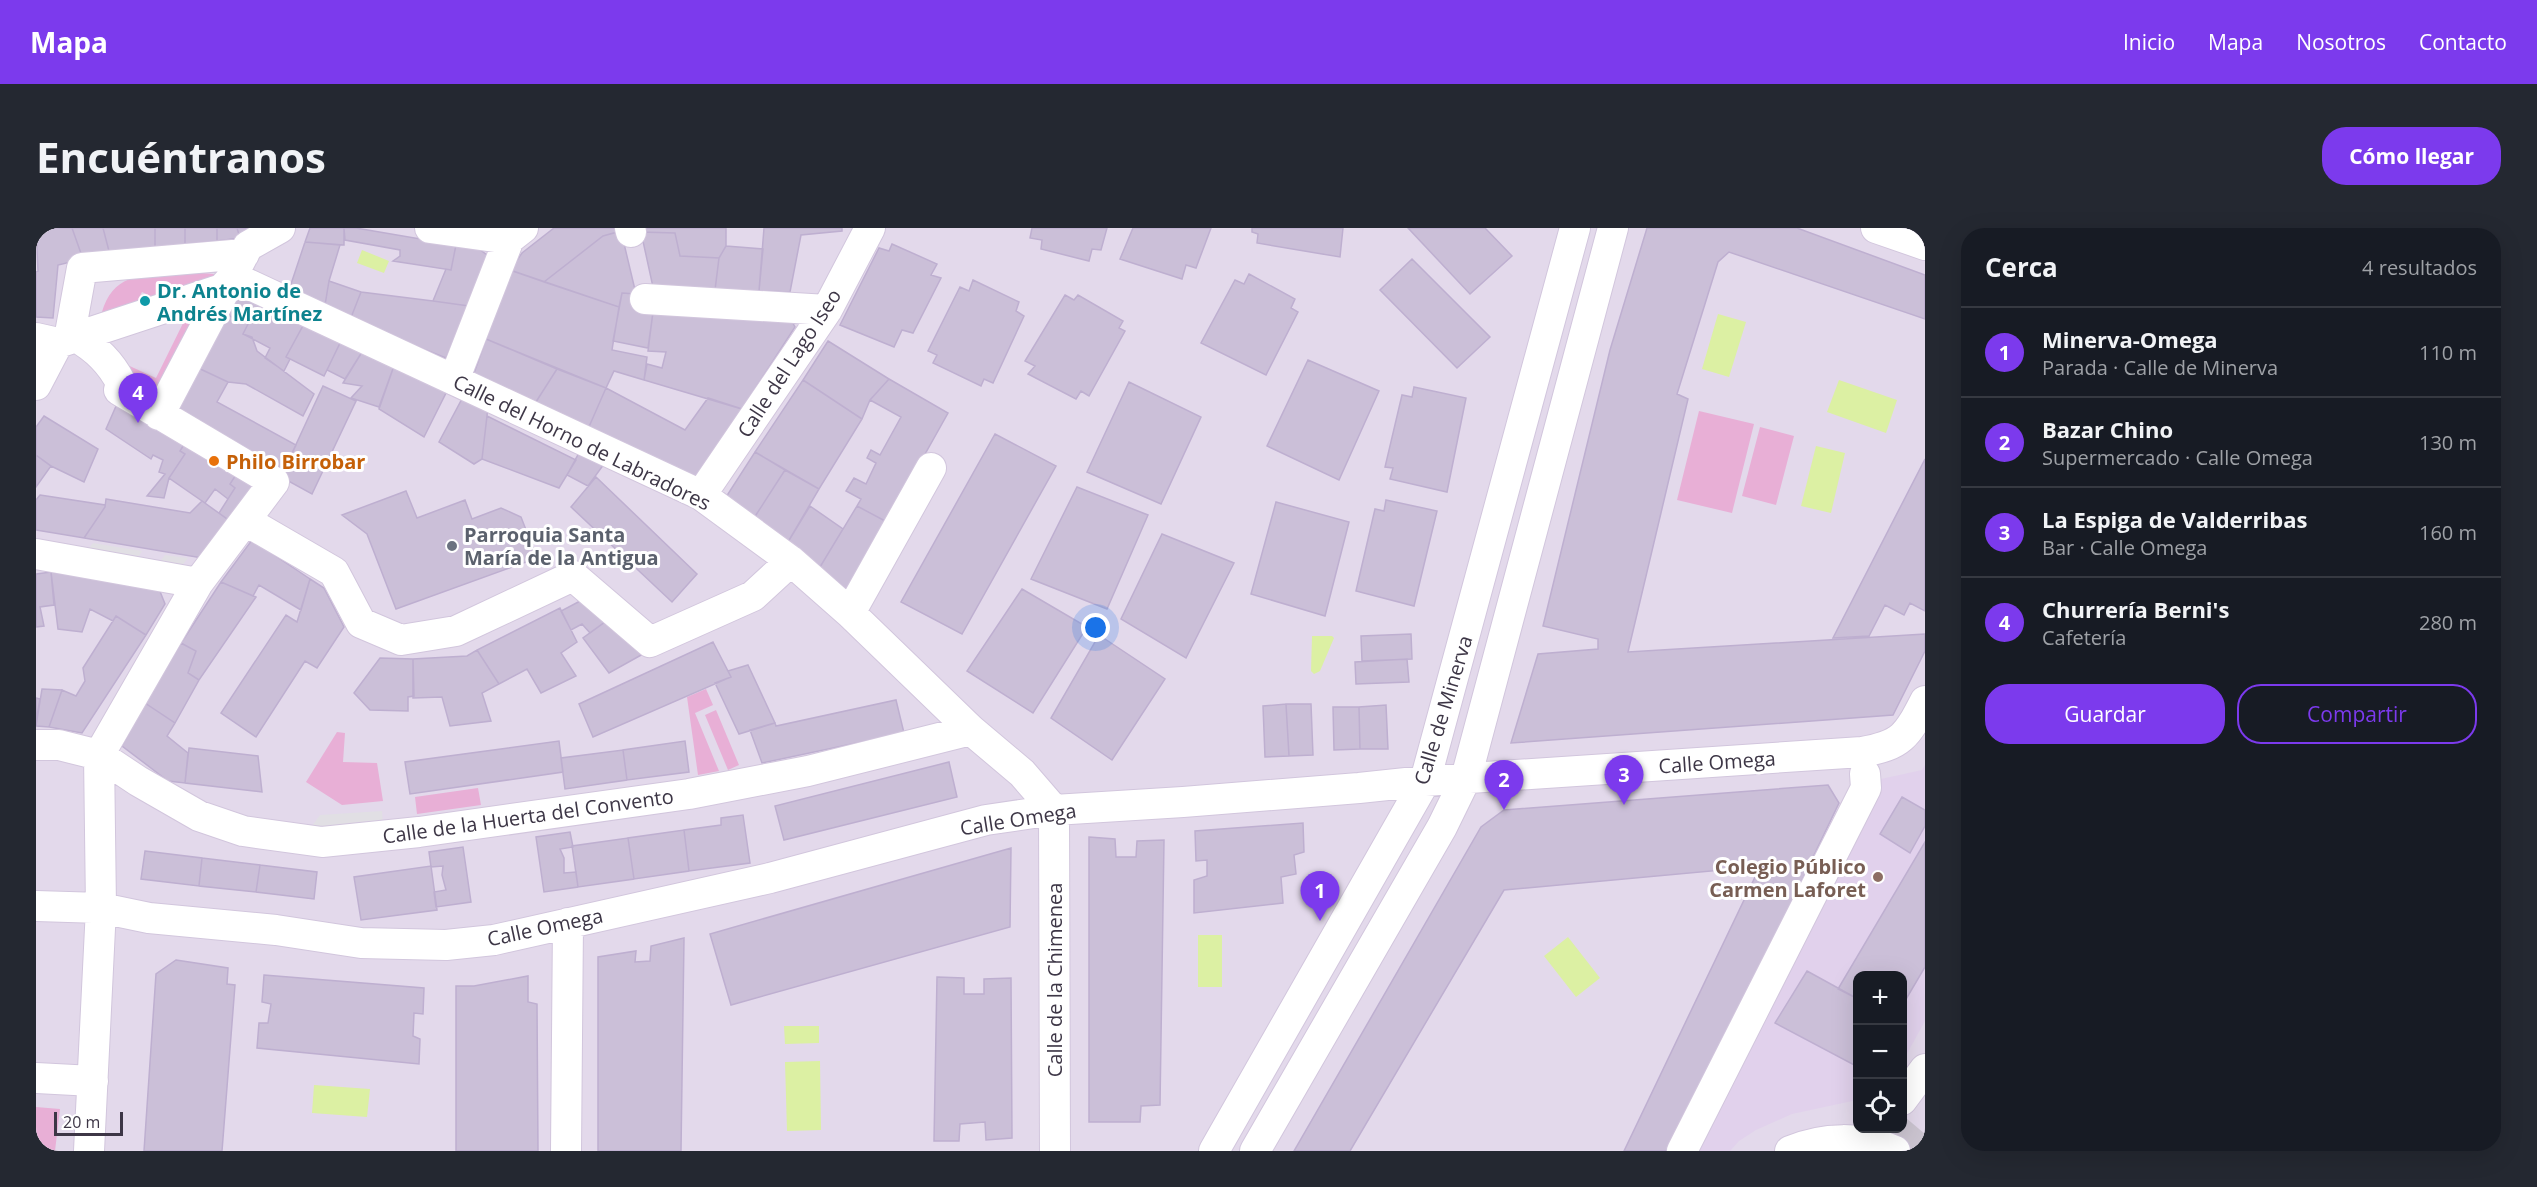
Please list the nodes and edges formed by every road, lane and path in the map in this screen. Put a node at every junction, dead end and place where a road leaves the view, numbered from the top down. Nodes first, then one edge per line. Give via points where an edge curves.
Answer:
1 (280, 228) edge
2 (430, 228) edge
3 (870, 228) edge
4 (1575, 228) edge
5 (1613, 228) edge
6 (1876, 228) edge
7 (516, 233) edge
8 (1925, 245) edge
9 (239, 265) junction
10 (645, 299) dead end
11 (827, 310) junction
12 (60, 339) edge
13 (454, 380) junction
14 (36, 385) edge
15 (159, 415) junction
16 (931, 468) dead end
17 (701, 495) junction
18 (246, 521) junction
19 (36, 554) edge
20 (791, 561) junction
21 (198, 583) junction
22 (850, 613) junction
23 (1925, 702) edge
24 (971, 730) junction
25 (36, 745) edge
26 (99, 755) junction
27 (1865, 774) dead end
28 (1466, 778) junction
29 (1425, 781) junction
30 (151, 789) junction
31 (1054, 810) junction
32 (100, 835) junction
33 (36, 906) edge
34 (101, 908) junction
35 (568, 923) junction
36 (1925, 1070) edge
37 (36, 1078) edge
38 (93, 1081) junction
39 (1907, 1093) edge
40 (1859, 1134) edge
41 (89, 1151) edge
42 (566, 1151) edge
43 (1055, 1151) edge
44 (1214, 1151) edge
45 (1255, 1151) edge
46 (1682, 1151) edge
47 (1790, 1151) edge
48 (1895, 1151) edge

1 - 9 street via 248,246
2 - 7 street
3 - 11 street, Calle del Lago Iseo
4 - 29 street, Calle de Minerva
5 - 28 street, Calle de Minerva
6 - 8 street
7 - 13 street
9 - 12 street via 222,288
9 - 12 street via 82,268
9 - 13 street, Calle del Horno de Labradores
9 - 15 street
10 - 11 street
11 - 17 street, Calle del Lago Iseo
12 - 14 street
12 - 15 street via 96,350 115,369 122,383 118,390
13 - 17 street, Calle del Horno de Labradores
15 - 18 street via 274,482
16 - 22 street
17 - 20 street, Calle del Horno de Labradores
18 - 20 street via 334,572 361,623 401,640 456,631 573,576 650,642 753,596
18 - 21 street
19 - 21 street
20 - 22 street, Calle del Horno de Labradores
21 - 26 street
22 - 24 street, Calle del Horno de Labradores
23 - 28 street, Calle Omega via 1902,739 1862,752
24 - 30 street, Calle de la Huerta del Convento via 808,771 689,794 322,842 243,831 199,816
24 - 31 street, Calle del Horno de Labradores via 1022,773
25 - 26 street, Calle de la Huerta del Convento via 59,745
26 - 30 street, Calle de la Huerta del Convento
26 - 32 street
27 - 46 street via 1866,788
28 - 29 street, Calle Omega
28 - 45 street, Calle de Minerva
29 - 31 street, Calle Omega
29 - 44 street, Calle de Minerva
30 - 32 street via 120,799
31 - 35 street, Calle Omega via 986,820 770,878
31 - 43 street, Calle de la Chimenea
32 - 34 street
33 - 34 street, Calle Omega
34 - 35 street, Calle Omega via 149,918 361,943 446,945 494,940
34 - 38 street
35 - 42 street
36 - 39 street
37 - 38 street
38 - 41 street
40 - 47 street
40 - 48 street

